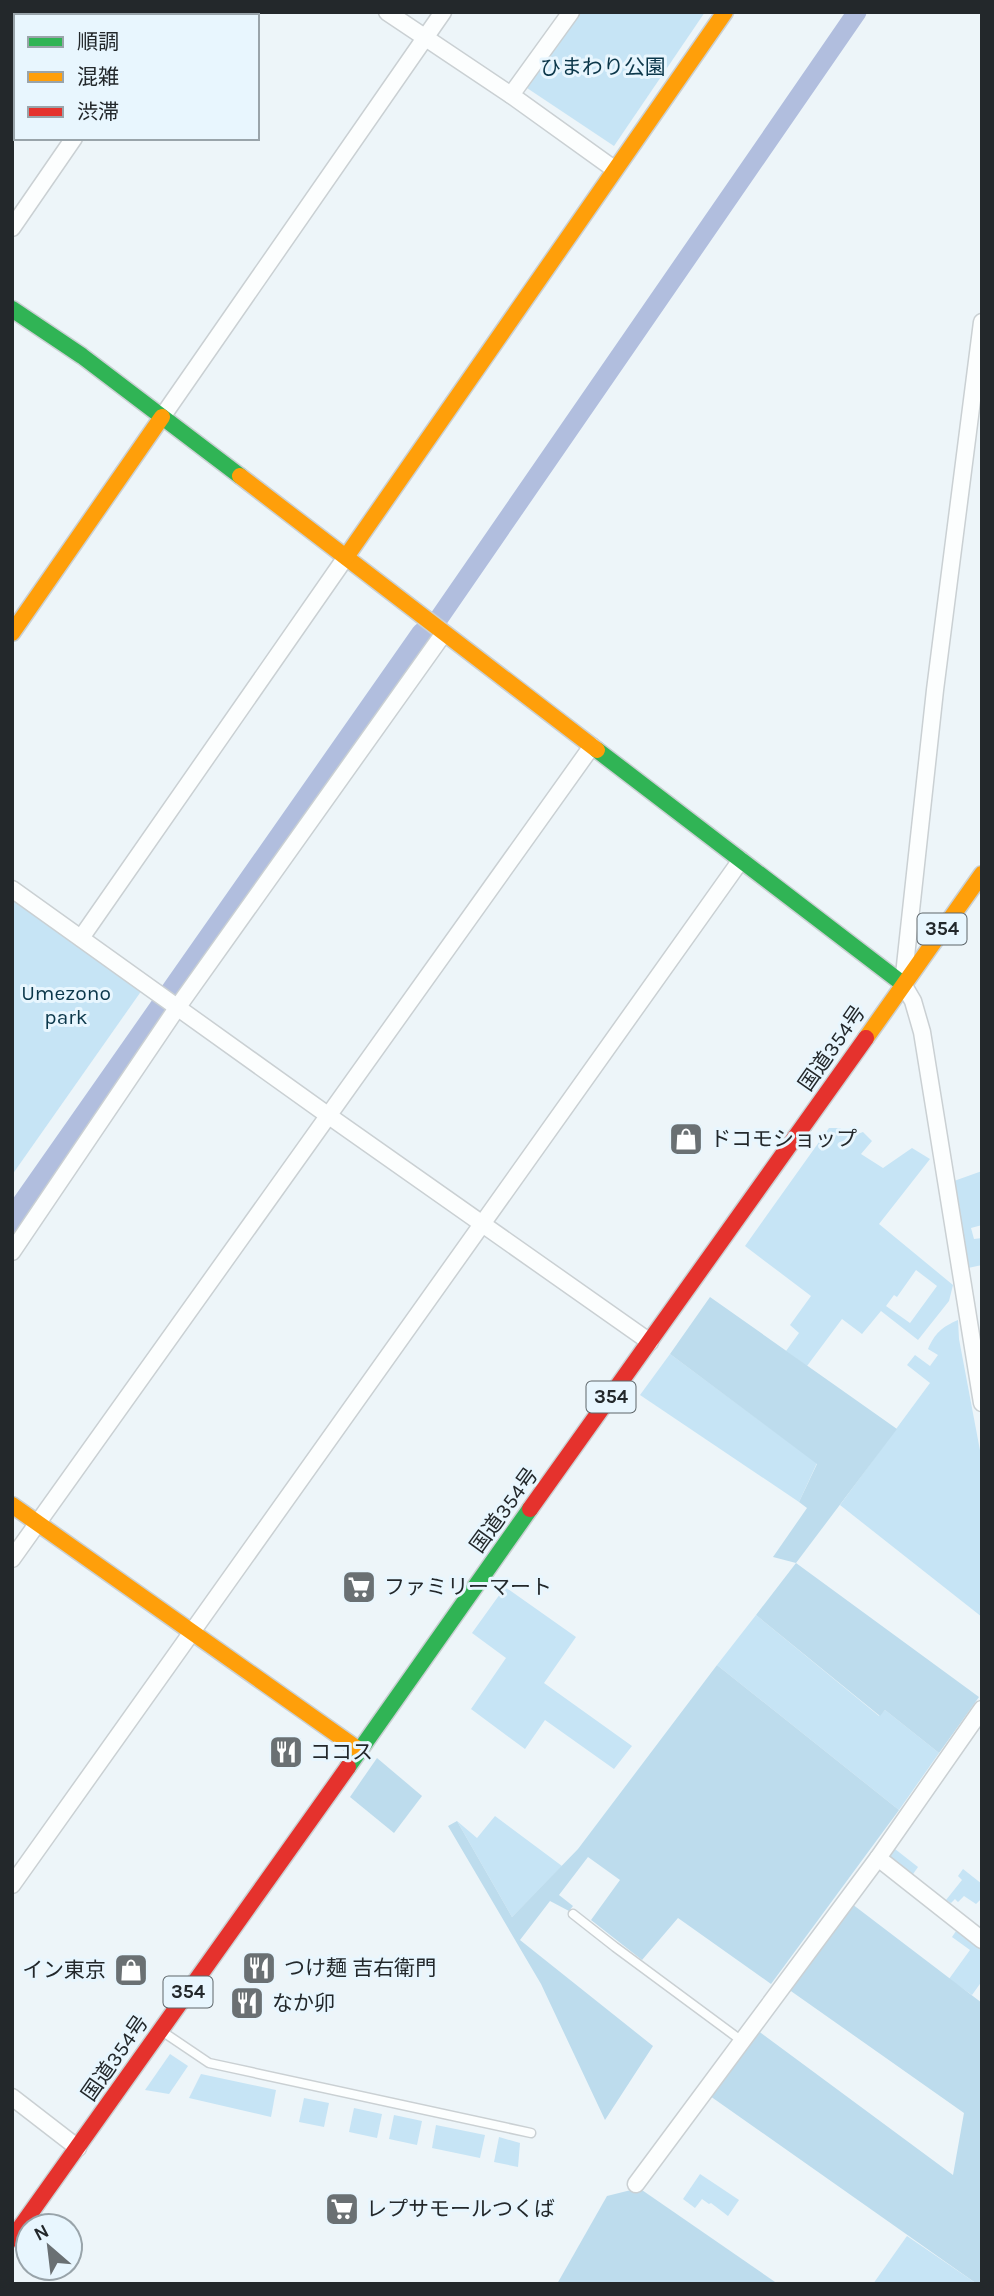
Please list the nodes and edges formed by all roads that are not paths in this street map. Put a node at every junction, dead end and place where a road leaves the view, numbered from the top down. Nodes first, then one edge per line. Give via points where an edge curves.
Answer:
1 (387, 12) edge
2 (443, 12) edge
3 (571, 12) edge
4 (725, 12) edge
5 (425, 38) junction
6 (511, 95) junction
7 (73, 140) edge
8 (614, 169) junction
9 (12, 228) edge
10 (12, 309) edge
11 (982, 322) edge
12 (162, 417) junction
13 (345, 557) junction
14 (437, 627) junction
15 (12, 633) edge
16 (592, 746) junction
17 (741, 860) junction
18 (982, 874) edge
19 (12, 889) edge
20 (80, 938) junction
21 (903, 984) junction
22 (177, 1007) junction
23 (329, 1116) junction
24 (483, 1223) junction
25 (12, 1252) edge
26 (650, 1342) junction
27 (982, 1403) edge
28 (12, 1505) edge
29 (38, 1523) junction
30 (12, 1559) edge
31 (193, 1632) junction
32 (982, 1709) edge
33 (359, 1750) junction
34 (878, 1858) junction
35 (12, 1885) edge
36 (573, 1913) dead end
37 (982, 1940) edge
38 (161, 2030) junction
39 (742, 2041) junction
40 (12, 2097) edge
41 (531, 2133) dead end
42 (78, 2148) junction
43 (636, 2184) dead end
44 (12, 2239) edge

1 - 5 street
2 - 5 street
3 - 6 street
4 - 8 main road
5 - 6 street
5 - 12 street
6 - 8 street
7 - 9 street
8 - 13 main road
10 - 12 main road
11 - 21 street
12 - 13 main road
12 - 15 main road
13 - 14 main road
13 - 20 street
14 - 16 main road
14 - 22 street
16 - 17 main road
16 - 23 street
17 - 21 main road
17 - 24 street
18 - 21 main road, 国道354号 / 354
19 - 20 street
20 - 22 street
21 - 26 main road, 国道354号 / 354
21 - 27 street via 922,1032
22 - 23 street
22 - 25 street
23 - 24 street
23 - 29 street
24 - 26 street
24 - 31 street
26 - 33 main road, 国道354号 / 354
28 - 29 main road
29 - 30 street
29 - 31 main road
31 - 33 main road
31 - 35 street
32 - 34 street
33 - 38 main road, 国道354号 / 354
34 - 37 street
34 - 39 street
36 - 39 lane
38 - 41 lane via 209,2063
38 - 42 main road, 国道354号 / 354
39 - 43 street
40 - 42 street
42 - 44 main road, 国道354号 / 354

